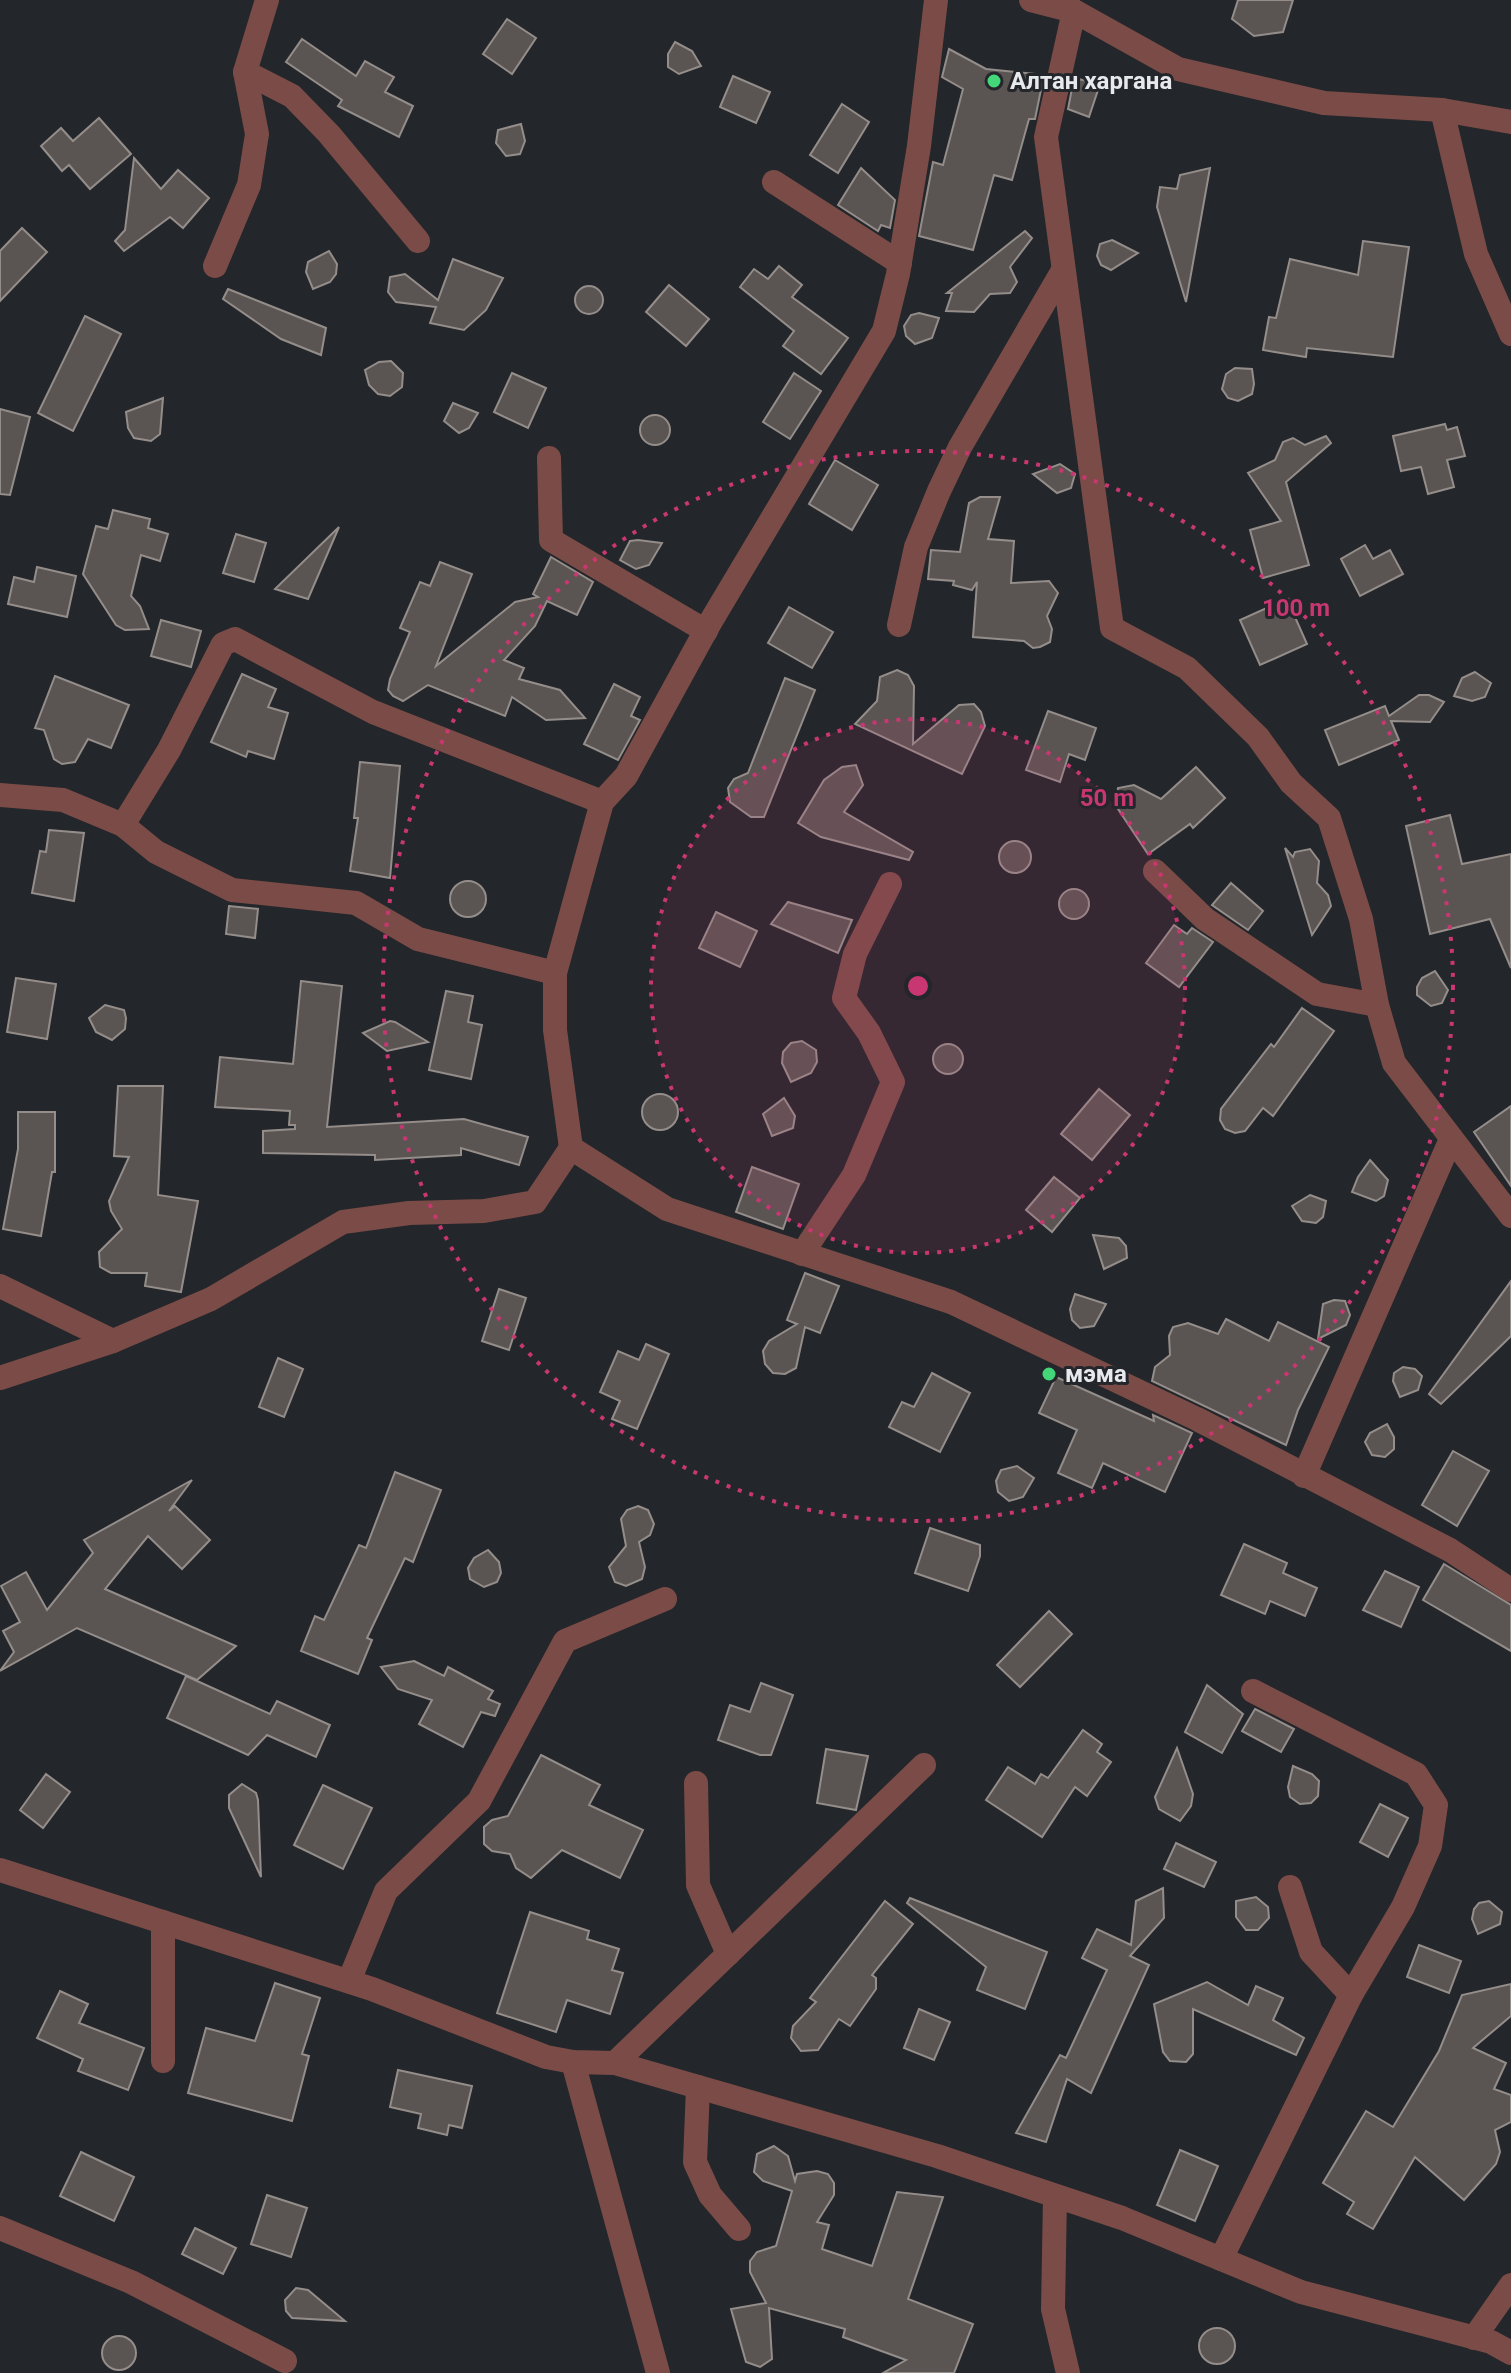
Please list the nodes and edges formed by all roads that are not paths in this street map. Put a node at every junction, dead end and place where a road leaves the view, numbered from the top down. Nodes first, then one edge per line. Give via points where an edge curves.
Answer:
1 (267, 0) edge
2 (936, 0) edge
3 (1031, 0) edge
4 (1074, 11) junction
5 (245, 72) junction
6 (1442, 110) junction
7 (1511, 122) edge
8 (774, 182) dead end
9 (418, 241) dead end
10 (900, 263) junction
11 (215, 266) dead end
12 (1062, 272) junction
13 (1511, 334) edge
14 (549, 458) dead end
15 (899, 625) dead end
16 (706, 631) junction
17 (0, 795) edge
18 (602, 802) junction
19 (123, 825) junction
20 (1155, 871) dead end
21 (890, 884) dead end
22 (555, 973) junction
23 (1377, 1005) junction
24 (1451, 1139) junction
25 (571, 1148) junction
26 (1511, 1216) edge
27 (802, 1254) junction
28 (0, 1286) edge
29 (113, 1341) junction
30 (0, 1378) edge
31 (1304, 1476) junction
32 (1511, 1590) edge
33 (665, 1599) dead end
34 (1253, 1691) dead end
35 (924, 1765) dead end
36 (696, 1783) dead end
37 (0, 1870) edge
38 (1290, 1887) dead end
39 (163, 1922) junction
40 (728, 1954) junction
41 (349, 1981) junction
42 (1351, 1995) junction
43 (163, 2061) dead end
44 (573, 2062) junction
45 (615, 2063) junction
46 (698, 2087) junction
47 (1055, 2197) junction
48 (0, 2228) edge
49 (739, 2229) dead end
50 (1221, 2259) junction
51 (1511, 2285) edge
52 (1474, 2338) junction
53 (1511, 2353) edge
54 (285, 2361) dead end
55 (658, 2373) edge
56 (1068, 2373) edge

1 - 5 street
2 - 10 street
3 - 4 street
4 - 6 street via 1178,69 1324,103
4 - 12 street via 1046,137
5 - 9 street via 292,96
5 - 11 street via 257,134 249,185
6 - 7 street
6 - 13 street via 1476,254
8 - 10 street
10 - 16 street via 884,331
12 - 15 street via 939,491 916,547
12 - 23 street via 1112,628 1187,668 1258,737 1291,783 1329,818 1361,919
14 - 16 street via 551,540
16 - 18 street via 626,776
17 - 19 street via 63,800
18 - 19 street via 373,712 235,639 223,644
18 - 22 street
19 - 22 street via 156,852 232,890 356,903 418,939
20 - 23 street via 1205,919 1317,994
21 - 27 street via 855,954 844,998 893,1082 854,1175
22 - 25 street via 555,1030
23 - 24 street via 1394,1063
24 - 26 street
24 - 31 street
25 - 27 street via 667,1209
25 - 29 street via 535,1202 343,1222 211,1299
27 - 31 street via 951,1302
28 - 29 street
29 - 30 street
31 - 32 street via 1450,1550
33 - 41 street via 565,1641 479,1801 386,1891
34 - 42 street via 1416,1774 1436,1805 1430,1846 1403,1907
35 - 40 street
36 - 40 street via 698,1885
37 - 39 street
38 - 42 street via 1311,1952
39 - 41 street
39 - 43 street
40 - 45 street
41 - 44 street via 546,2057
42 - 50 street
44 - 45 street
44 - 55 street
45 - 46 street
46 - 47 street via 937,2156
46 - 49 street via 695,2162 710,2195
47 - 50 street
47 - 56 street via 1053,2309
48 - 54 street via 131,2282
50 - 52 street via 1301,2292
51 - 52 street
52 - 53 street

